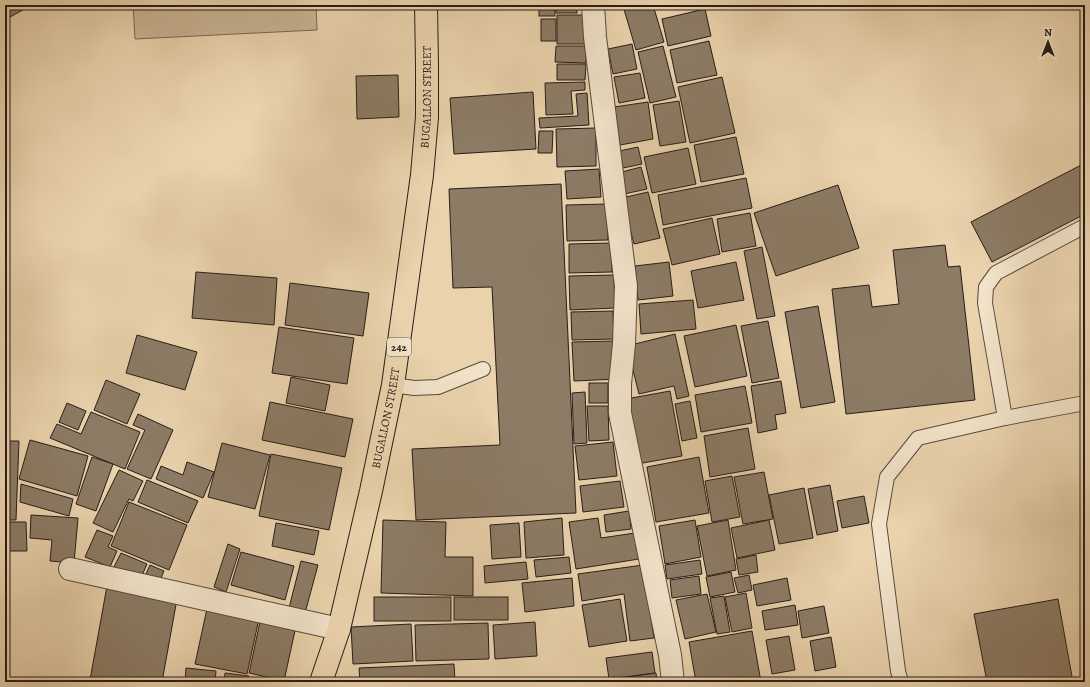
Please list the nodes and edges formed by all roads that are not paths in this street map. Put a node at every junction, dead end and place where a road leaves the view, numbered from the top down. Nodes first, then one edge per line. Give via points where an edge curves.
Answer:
1 (426, 5) edge
2 (593, 5) edge
3 (1085, 226) edge
4 (483, 369) dead end
5 (394, 385) junction
6 (1085, 403) edge
7 (1005, 418) junction
8 (70, 569) dead end
9 (339, 629) junction
10 (321, 682) edge
11 (673, 682) edge
12 (902, 682) edge

1 - 5 main road, BUGALLON STREET / 242 via 427,117 422,174
2 - 11 street via 626,286 620,413 670,655
3 - 7 lane via 996,273 986,287 985,303
4 - 5 lane via 438,387 414,388
5 - 9 main road, BUGALLON STREET / 242
6 - 7 lane
7 - 12 lane via 918,438 887,477 879,524 898,671
8 - 9 street
9 - 10 main road, BUGALLON STREET / 242

